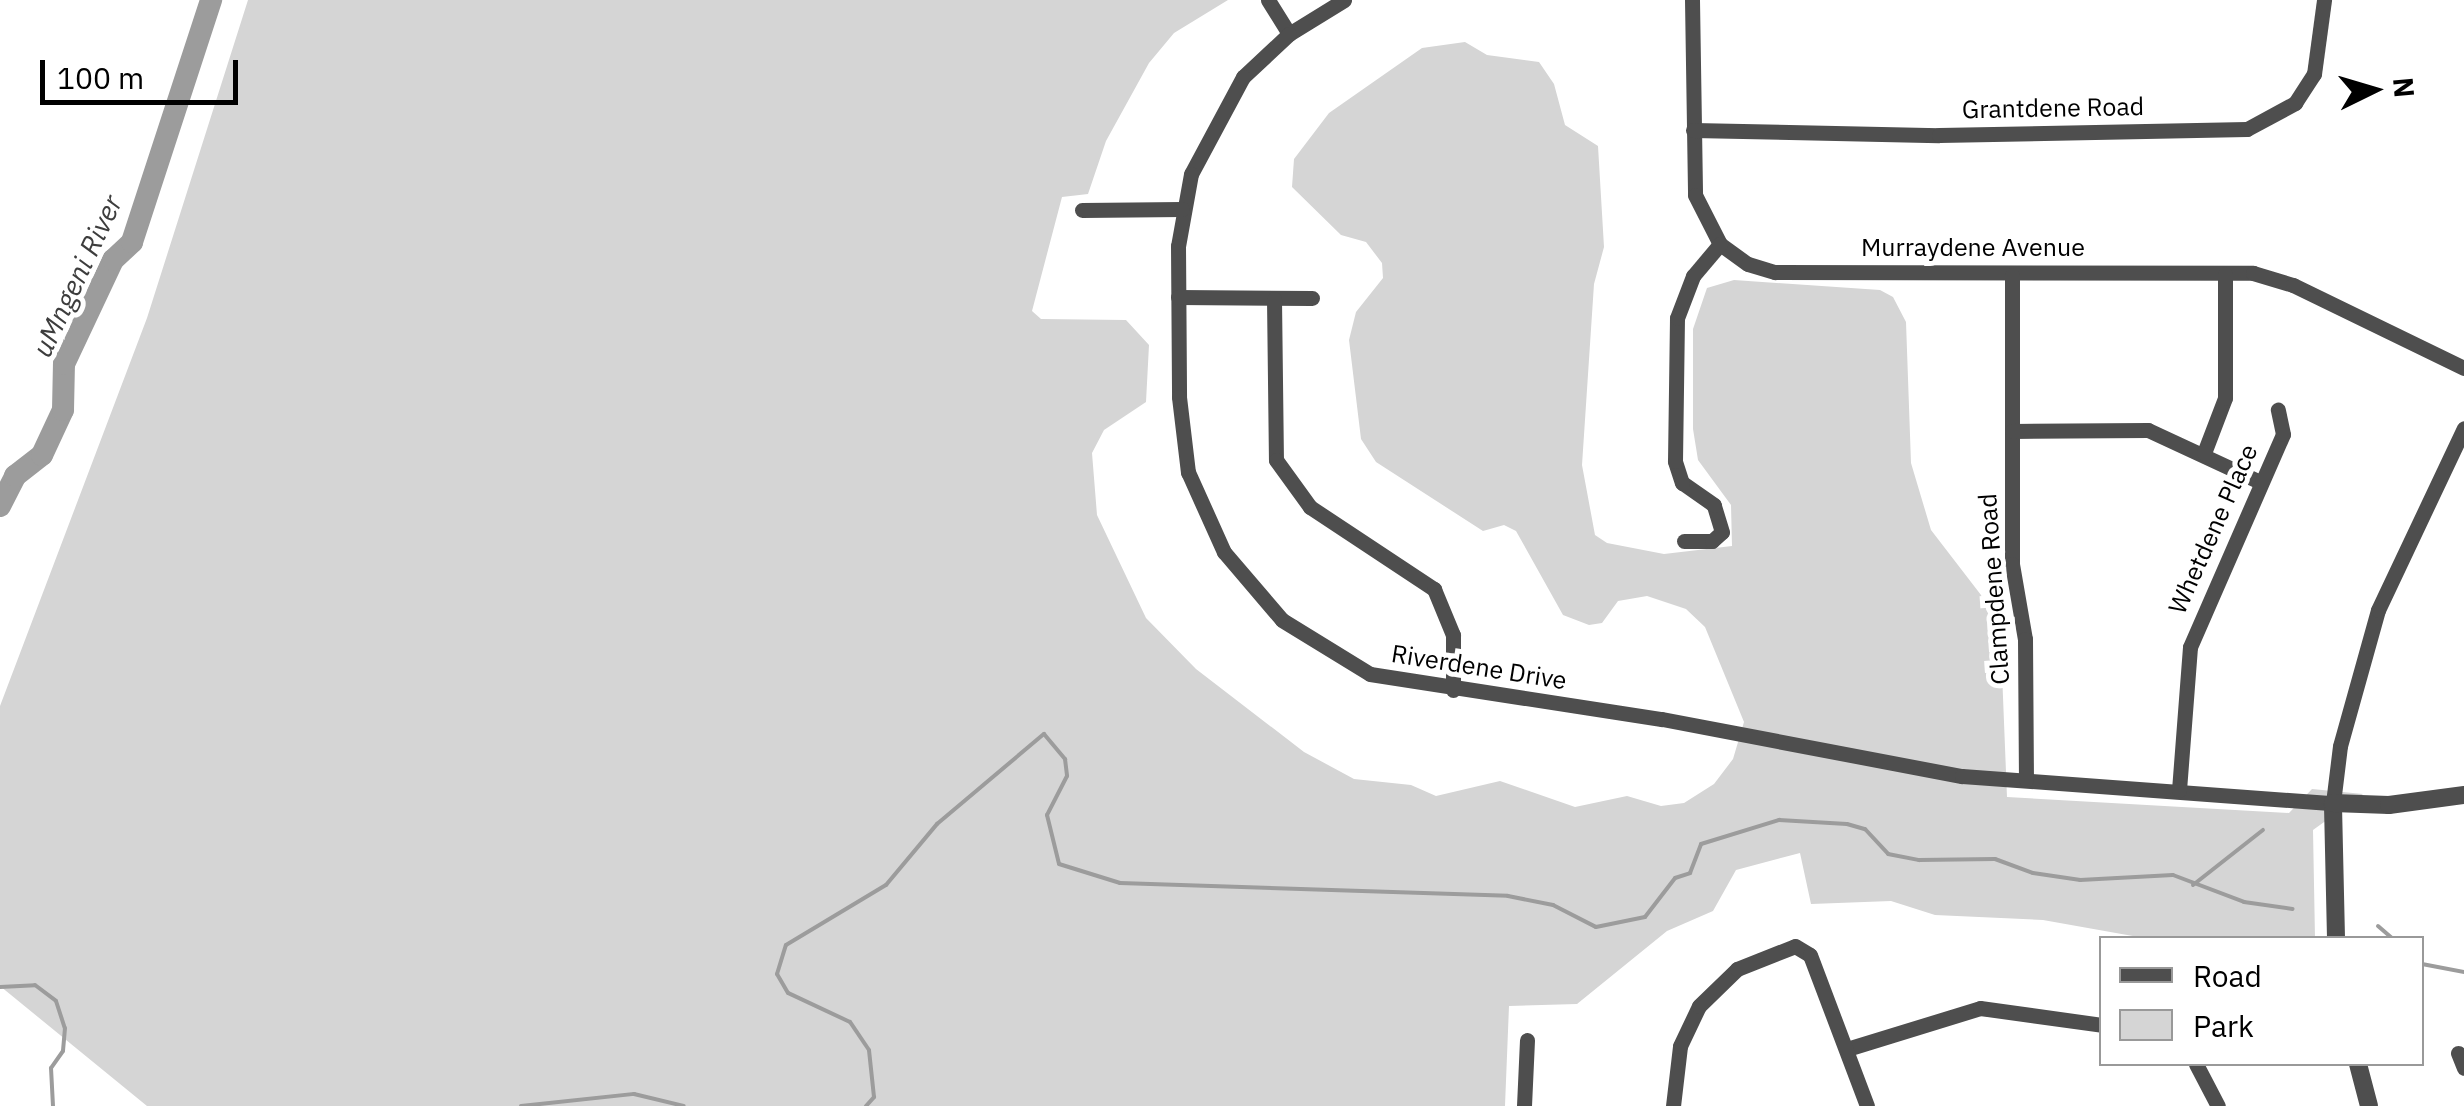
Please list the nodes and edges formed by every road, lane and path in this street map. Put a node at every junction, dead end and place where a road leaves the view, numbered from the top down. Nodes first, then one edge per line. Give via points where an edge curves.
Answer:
1 (1268, 0) edge
2 (1344, 0) edge
3 (1692, 0) edge
4 (2324, 0) edge
5 (1289, 34) junction
6 (1693, 130) junction
7 (1182, 208) junction
8 (1082, 210) dead end
9 (1720, 244) junction
10 (2225, 274) junction
11 (2012, 275) junction
12 (1178, 297) junction
13 (1312, 298) dead end
14 (1274, 299) junction
15 (2464, 368) edge
16 (2278, 410) dead end
17 (2464, 428) edge
18 (2012, 431) junction
19 (2204, 453) junction
20 (2260, 482) junction
21 (1684, 541) dead end
22 (1453, 690) junction
23 (2026, 780) junction
24 (2179, 790) junction
25 (2464, 794) edge
26 (2333, 803) junction
27 (2336, 936) edge
28 (2099, 1025) edge
29 (1527, 1040) dead end
30 (1847, 1049) junction
31 (2197, 1066) edge
32 (2359, 1066) edge
33 (1524, 1106) edge
34 (1673, 1106) edge
35 (1867, 1106) edge
36 (2218, 1106) edge
37 (2369, 1106) edge

1 - 5 street
2 - 5 street, Riverdene Drive
3 - 6 street
4 - 6 street, Grantdene Road via 2314,74 2294,104 2247,129 1939,135
5 - 7 street, Riverdene Drive via 1243,78 1212,125
6 - 9 street via 1695,195
7 - 8 street
7 - 12 street, Riverdene Drive
9 - 11 street, Murraydene Avenue via 1748,264 1775,272
9 - 21 street via 1693,276 1677,318 1675,461 1682,484 1714,506 1722,532 1712,541
10 - 11 street, Murraydene Avenue
10 - 15 street, Murraydene Avenue via 2254,273 2294,285
10 - 19 street via 2225,398
11 - 18 street, Clampdene Road
12 - 14 street
12 - 22 street, Riverdene Drive via 1188,472 1224,552 1282,620 1330,654 1370,674
13 - 14 street
14 - 22 street via 1276,460 1310,507 1434,589 1453,635
16 - 20 street, Whetdene Place via 2283,434
17 - 26 street via 2378,610 2340,746
18 - 19 street via 2148,430
18 - 23 street, Clampdene Road via 2012,564 2025,639
19 - 20 street
20 - 24 street, Whetdene Place via 2190,647
22 - 23 street, Riverdene Drive via 1662,719 1962,776
23 - 24 street, Riverdene Drive
24 - 26 street, Riverdene Drive
25 - 26 street via 2389,805
26 - 27 street
28 - 30 street via 1980,1008
29 - 33 street
30 - 34 street via 1808,951 1786,947 1736,970 1699,1006 1680,1046
30 - 35 street
31 - 36 street
32 - 37 street

